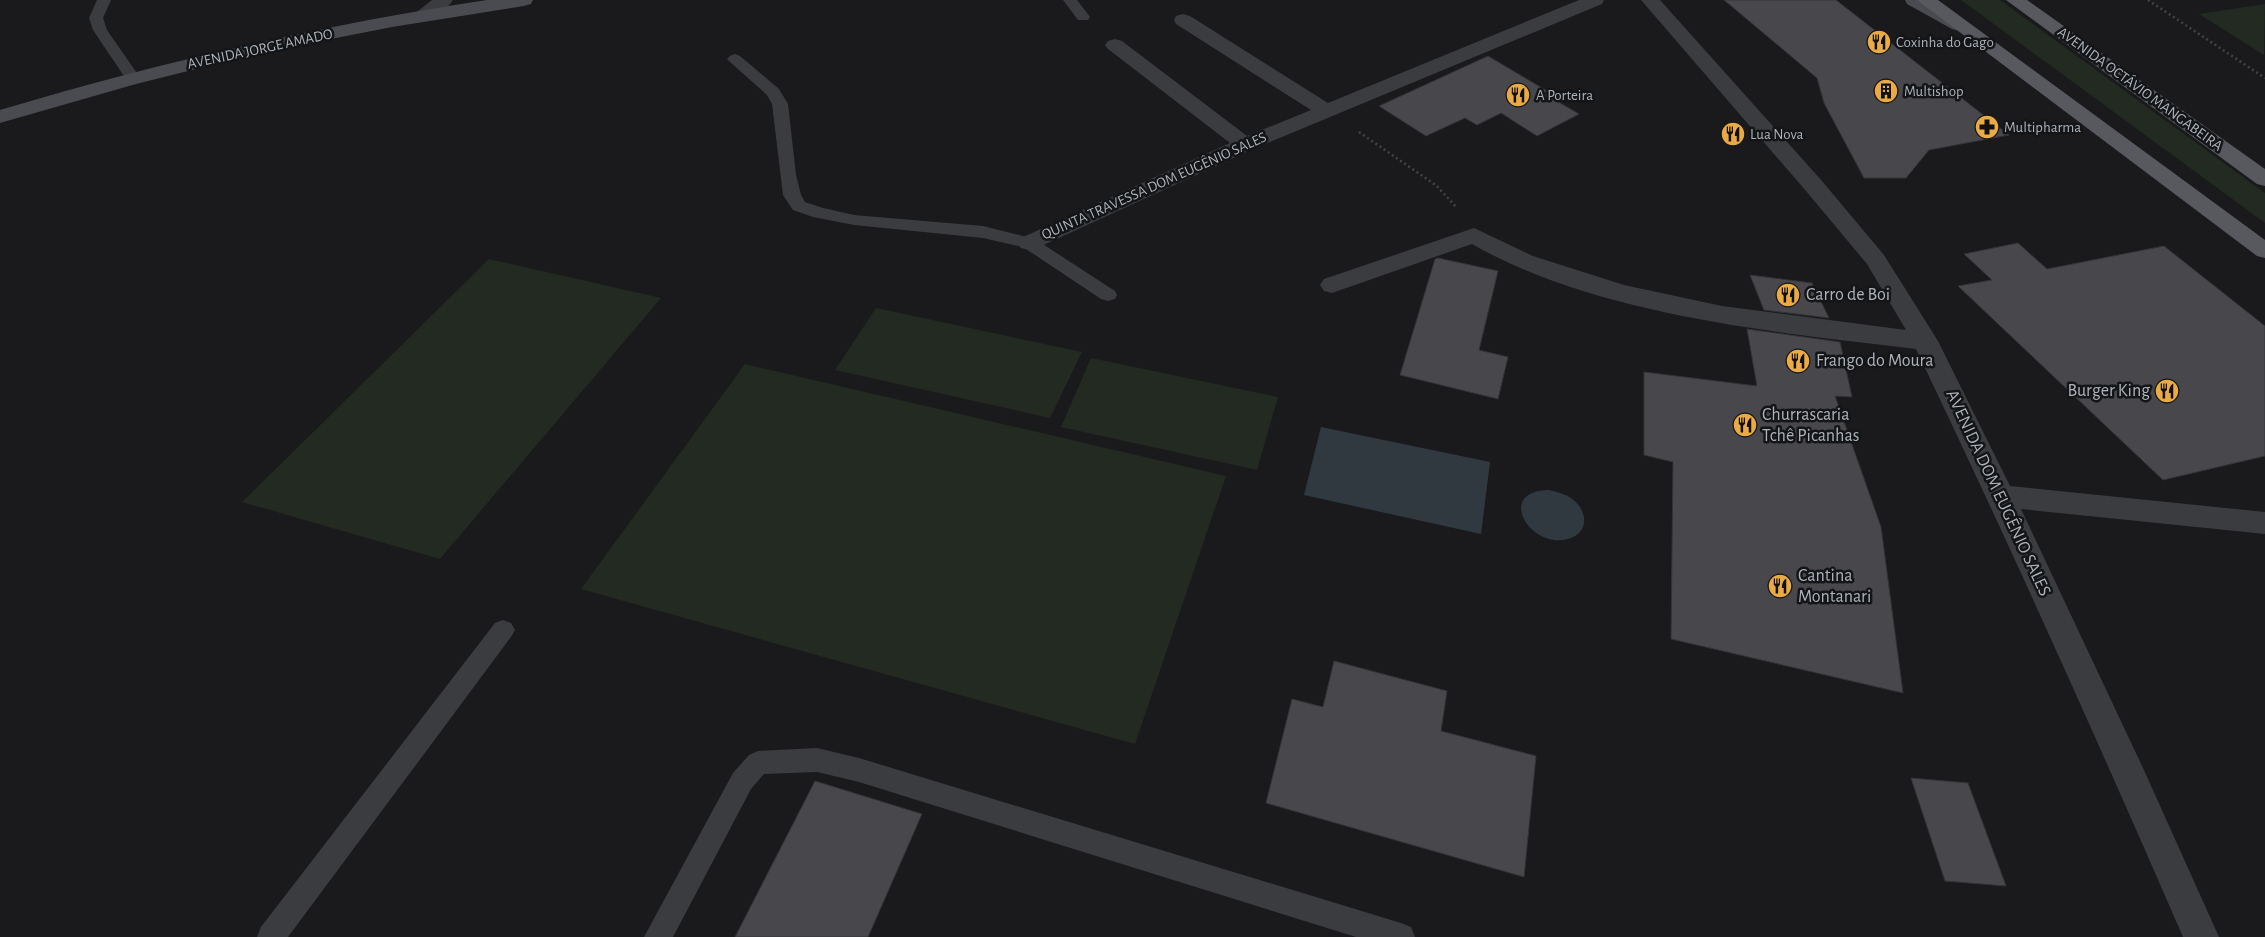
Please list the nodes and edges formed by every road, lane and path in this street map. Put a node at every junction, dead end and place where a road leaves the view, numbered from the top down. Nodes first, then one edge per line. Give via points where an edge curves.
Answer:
1 (104, 0) edge
2 (444, 0) edge
3 (524, 0) edge
4 (1070, 0) edge
5 (1595, 0) edge
6 (1650, 0) edge
7 (1914, 0) edge
8 (1926, 0) edge
9 (2015, 0) edge
10 (2148, 0) edge
11 (422, 15) junction
12 (1082, 17) dead end
13 (1182, 20) dead end
14 (1966, 28) junction
15 (1116, 45) dead end
16 (736, 60) dead end
17 (2265, 78) edge
18 (133, 79) junction
19 (1327, 111) junction
20 (0, 117) edge
21 (1245, 144) junction
22 (2265, 179) edge
23 (1474, 236) junction
24 (1030, 243) junction
25 (2260, 248) edge
26 (1332, 285) dead end
27 (1108, 294) dead end
28 (1925, 340) junction
29 (2001, 496) junction
30 (2265, 523) edge
31 (503, 630) dead end
32 (270, 937) edge
33 (658, 937) edge
34 (1401, 937) edge
35 (2200, 937) edge

1 - 18 lane via 96,18 100,30
2 - 11 street
3 - 11 main road, AVENIDA JORGE AMADO
4 - 12 lane
5 - 19 street, QUINTA TRAVESSA DOM EUGÊNIO SALES
6 - 28 street, AVENIDA DOM EUGÊNIO SALES via 1876,260
7 - 14 main road
8 - 14 main road
9 - 22 main road, AVENIDA OCTÁVIO MANGABEIRA
10 - 17 path
11 - 18 main road, AVENIDA JORGE AMADO via 253,49
13 - 19 street
14 - 25 main road
15 - 21 street
16 - 24 lane, QUINTA TRAVESSA DOM EUGÊNIO SALES via 773,92 780,104 788,175 792,195 799,206 819,214 854,220 983,232
18 - 20 main road, AVENIDA JORGE AMADO
19 - 21 street, QUINTA TRAVESSA DOM EUGÊNIO SALES
19 - 23 path via 1437,186 1454,204
21 - 24 street, QUINTA TRAVESSA DOM EUGÊNIO SALES
23 - 26 street
23 - 28 street via 1523,260 1570,277 1694,309 1766,322
24 - 27 lane
28 - 29 street, AVENIDA DOM EUGÊNIO SALES
29 - 30 street
29 - 35 street, AVENIDA DOM EUGÊNIO SALES
31 - 32 lane
33 - 34 lane via 742,781 758,763 817,760

